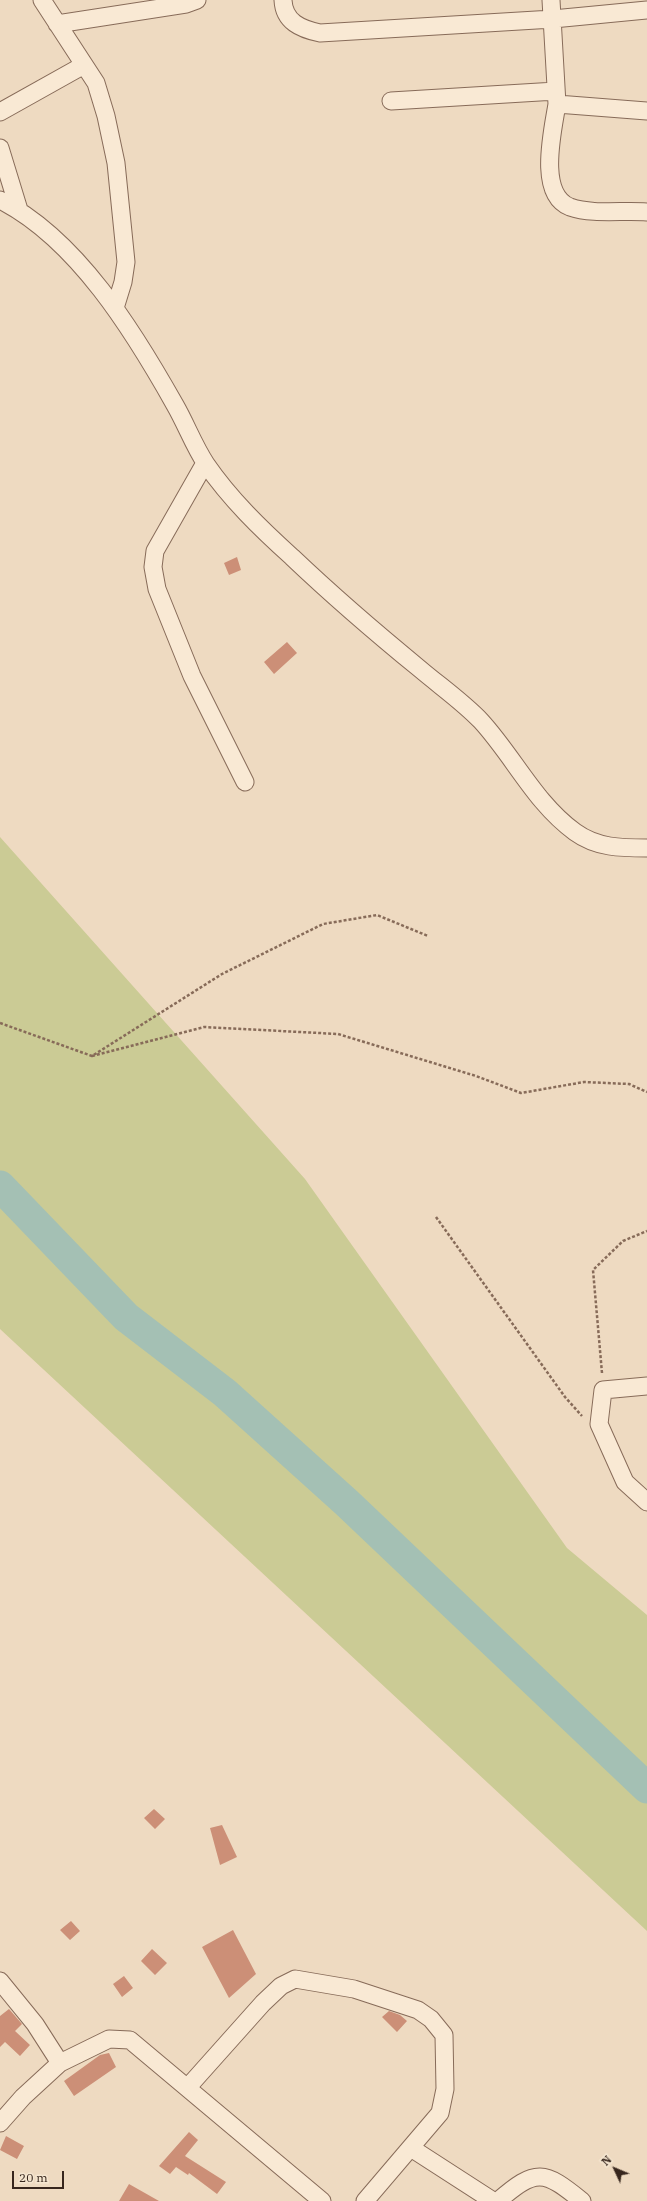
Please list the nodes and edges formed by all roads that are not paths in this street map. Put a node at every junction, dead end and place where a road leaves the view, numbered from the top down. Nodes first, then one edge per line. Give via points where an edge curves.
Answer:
1 (42, 0) edge
2 (197, 0) edge
3 (283, 0) edge
4 (551, 0) edge
5 (647, 10) edge
6 (553, 19) junction
7 (57, 24) junction
8 (84, 65) junction
9 (557, 97) junction
10 (391, 101) dead end
11 (647, 111) edge
12 (0, 112) edge
13 (0, 148) edge
14 (0, 200) edge
15 (19, 210) junction
16 (647, 212) edge
17 (115, 308) junction
18 (205, 463) junction
19 (245, 782) dead end
20 (647, 848) edge
21 (647, 1386) edge
22 (647, 1502) edge
23 (0, 1981) edge
24 (60, 2063) junction
25 (188, 2087) junction
26 (2, 2118) edge
27 (411, 2148) junction
28 (322, 2201) edge
29 (365, 2201) edge
30 (493, 2201) edge
31 (498, 2201) edge
32 (582, 2201) edge

1 - 7 street
2 - 7 street via 186,4
3 - 6 street via 288,18 296,26 320,33
4 - 6 street
5 - 6 street
6 - 9 street
7 - 8 street
8 - 12 street
8 - 17 street via 96,83 116,163 126,262
9 - 10 street
9 - 11 street
9 - 16 street via 549,156 551,178 562,202 571,207 592,211
13 - 15 street
14 - 15 street
15 - 17 street via 84,268
17 - 18 street via 175,405
18 - 19 street via 156,551 153,567 157,589 192,676
18 - 20 street via 231,497 267,534 338,600 480,720 516,764 536,794 558,818 576,833 592,841 614,848
21 - 22 street via 604,1390 599,1424 625,1482
23 - 24 street via 35,2024
24 - 25 street via 109,2039 130,2040
24 - 26 street
25 - 27 street via 281,1986 295,1979 354,1989 418,2010 432,2019 444,2035 445,2089 440,2113
25 - 28 street
27 - 29 street
27 - 30 street
31 - 32 street via 520,2182 540,2176 560,2183

